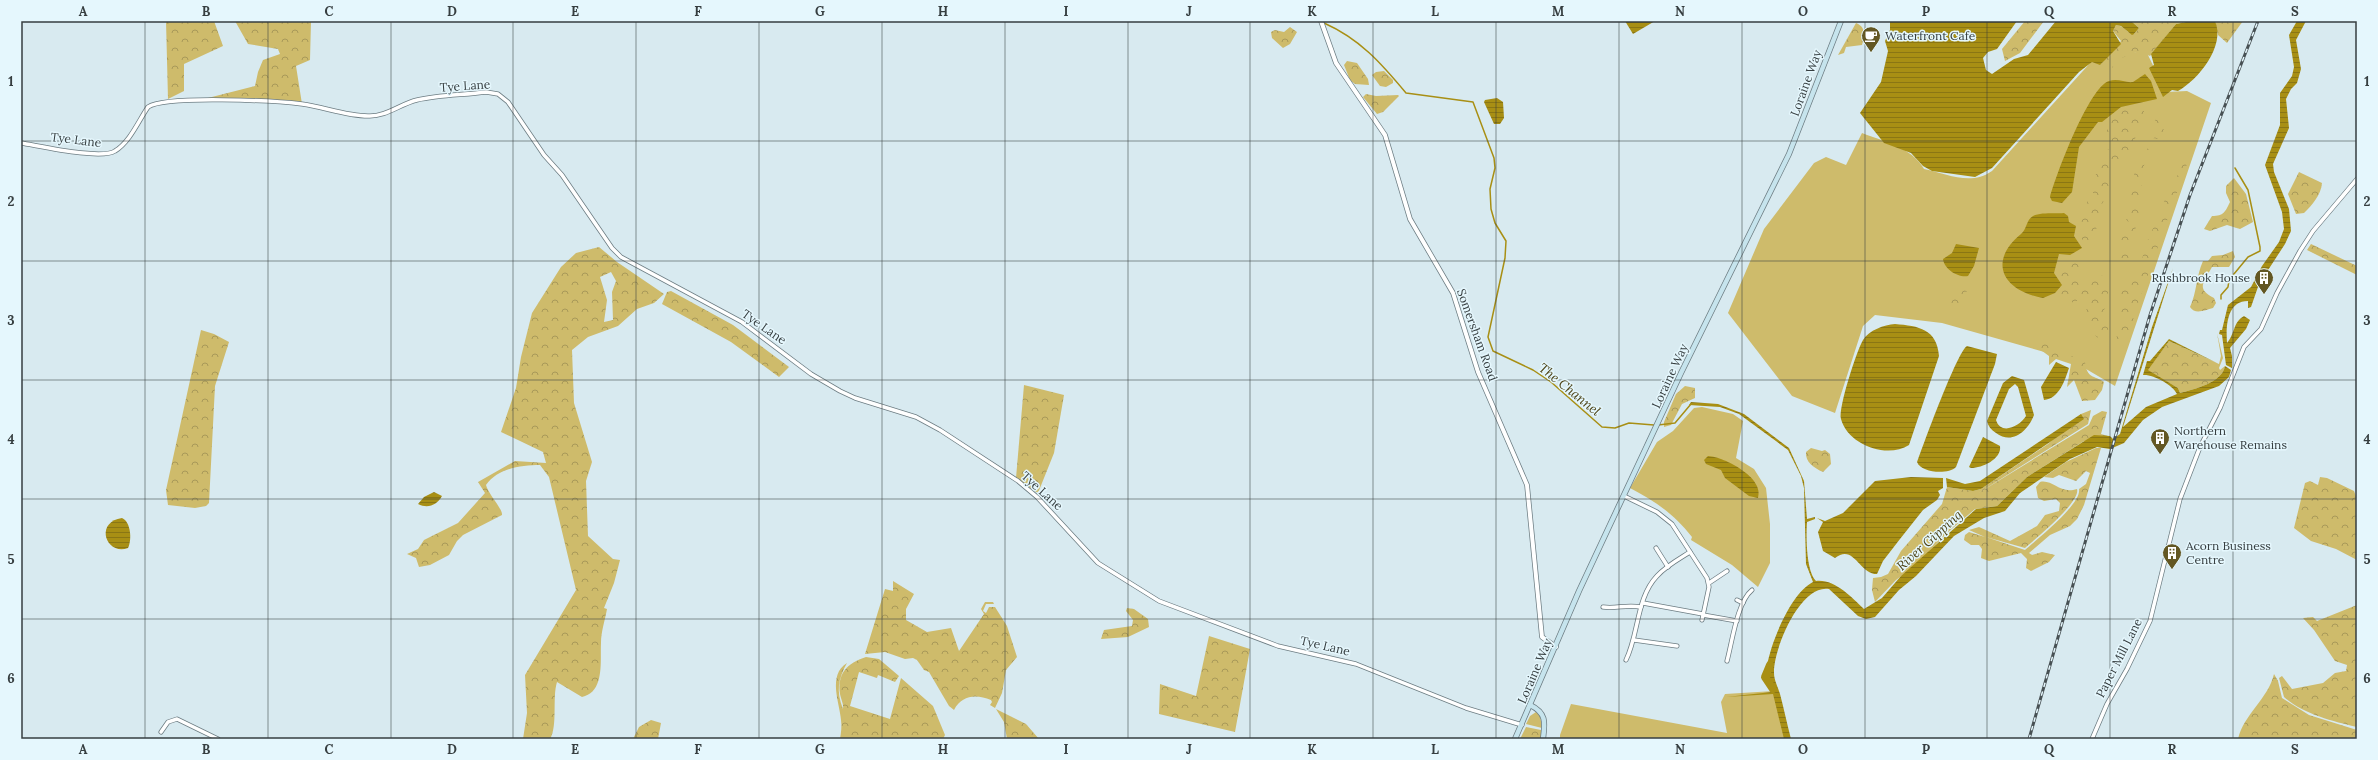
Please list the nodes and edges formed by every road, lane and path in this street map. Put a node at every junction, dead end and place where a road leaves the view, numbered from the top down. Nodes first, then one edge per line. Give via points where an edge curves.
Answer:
1 (1321, 21) edge
2 (1841, 21) edge
3 (21, 142) edge
4 (2357, 179) edge
5 (1624, 496) junction
6 (1656, 548) dead end
7 (1690, 552) junction
8 (1668, 567) junction
9 (1727, 571) dead end
10 (1709, 583) junction
11 (1752, 590) dead end
12 (1737, 600) dead end
13 (1743, 603) junction
14 (1642, 605) junction
15 (1603, 607) dead end
16 (1703, 614) junction
17 (1702, 620) dead end
18 (1737, 621) junction
19 (1634, 640) junction
20 (1677, 646) dead end
21 (1556, 647) junction
22 (1626, 660) dead end
23 (1727, 662) dead end
24 (1530, 706) junction
25 (1522, 725) junction
26 (161, 732) dead end
27 (218, 739) edge
28 (1515, 739) edge
29 (1543, 739) edge
30 (2092, 739) edge

1 - 21 street, Somersham Road via 1336,63 1384,135 1410,219 1453,293 1478,372 1527,485 1542,637
2 - 5 main road, Loraine Way via 1789,154
3 - 25 street, Tye Lane via 108,154 120,147 148,107 167,102 204,99 302,104 367,116 385,113 416,100 486,92 498,94 510,104 544,155 562,175 612,248 621,257 742,322 811,374 840,391 862,401 916,417 940,430 1018,481 1037,497 1098,563 1159,601 1278,646 1356,664 1466,708
4 - 30 street, Paper Mill Lane via 2313,231 2277,293 2261,329 2244,347 2180,499 2150,621
5 - 7 street via 1665,518
5 - 21 main road, Loraine Way via 1579,591
6 - 8 street
7 - 8 street
7 - 10 street
8 - 14 street via 1653,580
9 - 10 street
10 - 16 street
11 - 13 street
12 - 13 street
13 - 18 street
14 - 15 street
14 - 16 street
14 - 19 street
16 - 17 street
16 - 18 street
18 - 23 street
19 - 20 street
19 - 22 street
21 - 24 main road, Loraine Way
24 - 25 main road, Loraine Way
24 - 29 main road via 1543,713
25 - 28 main road, Loraine Way
26 - 27 street via 168,722 177,719

